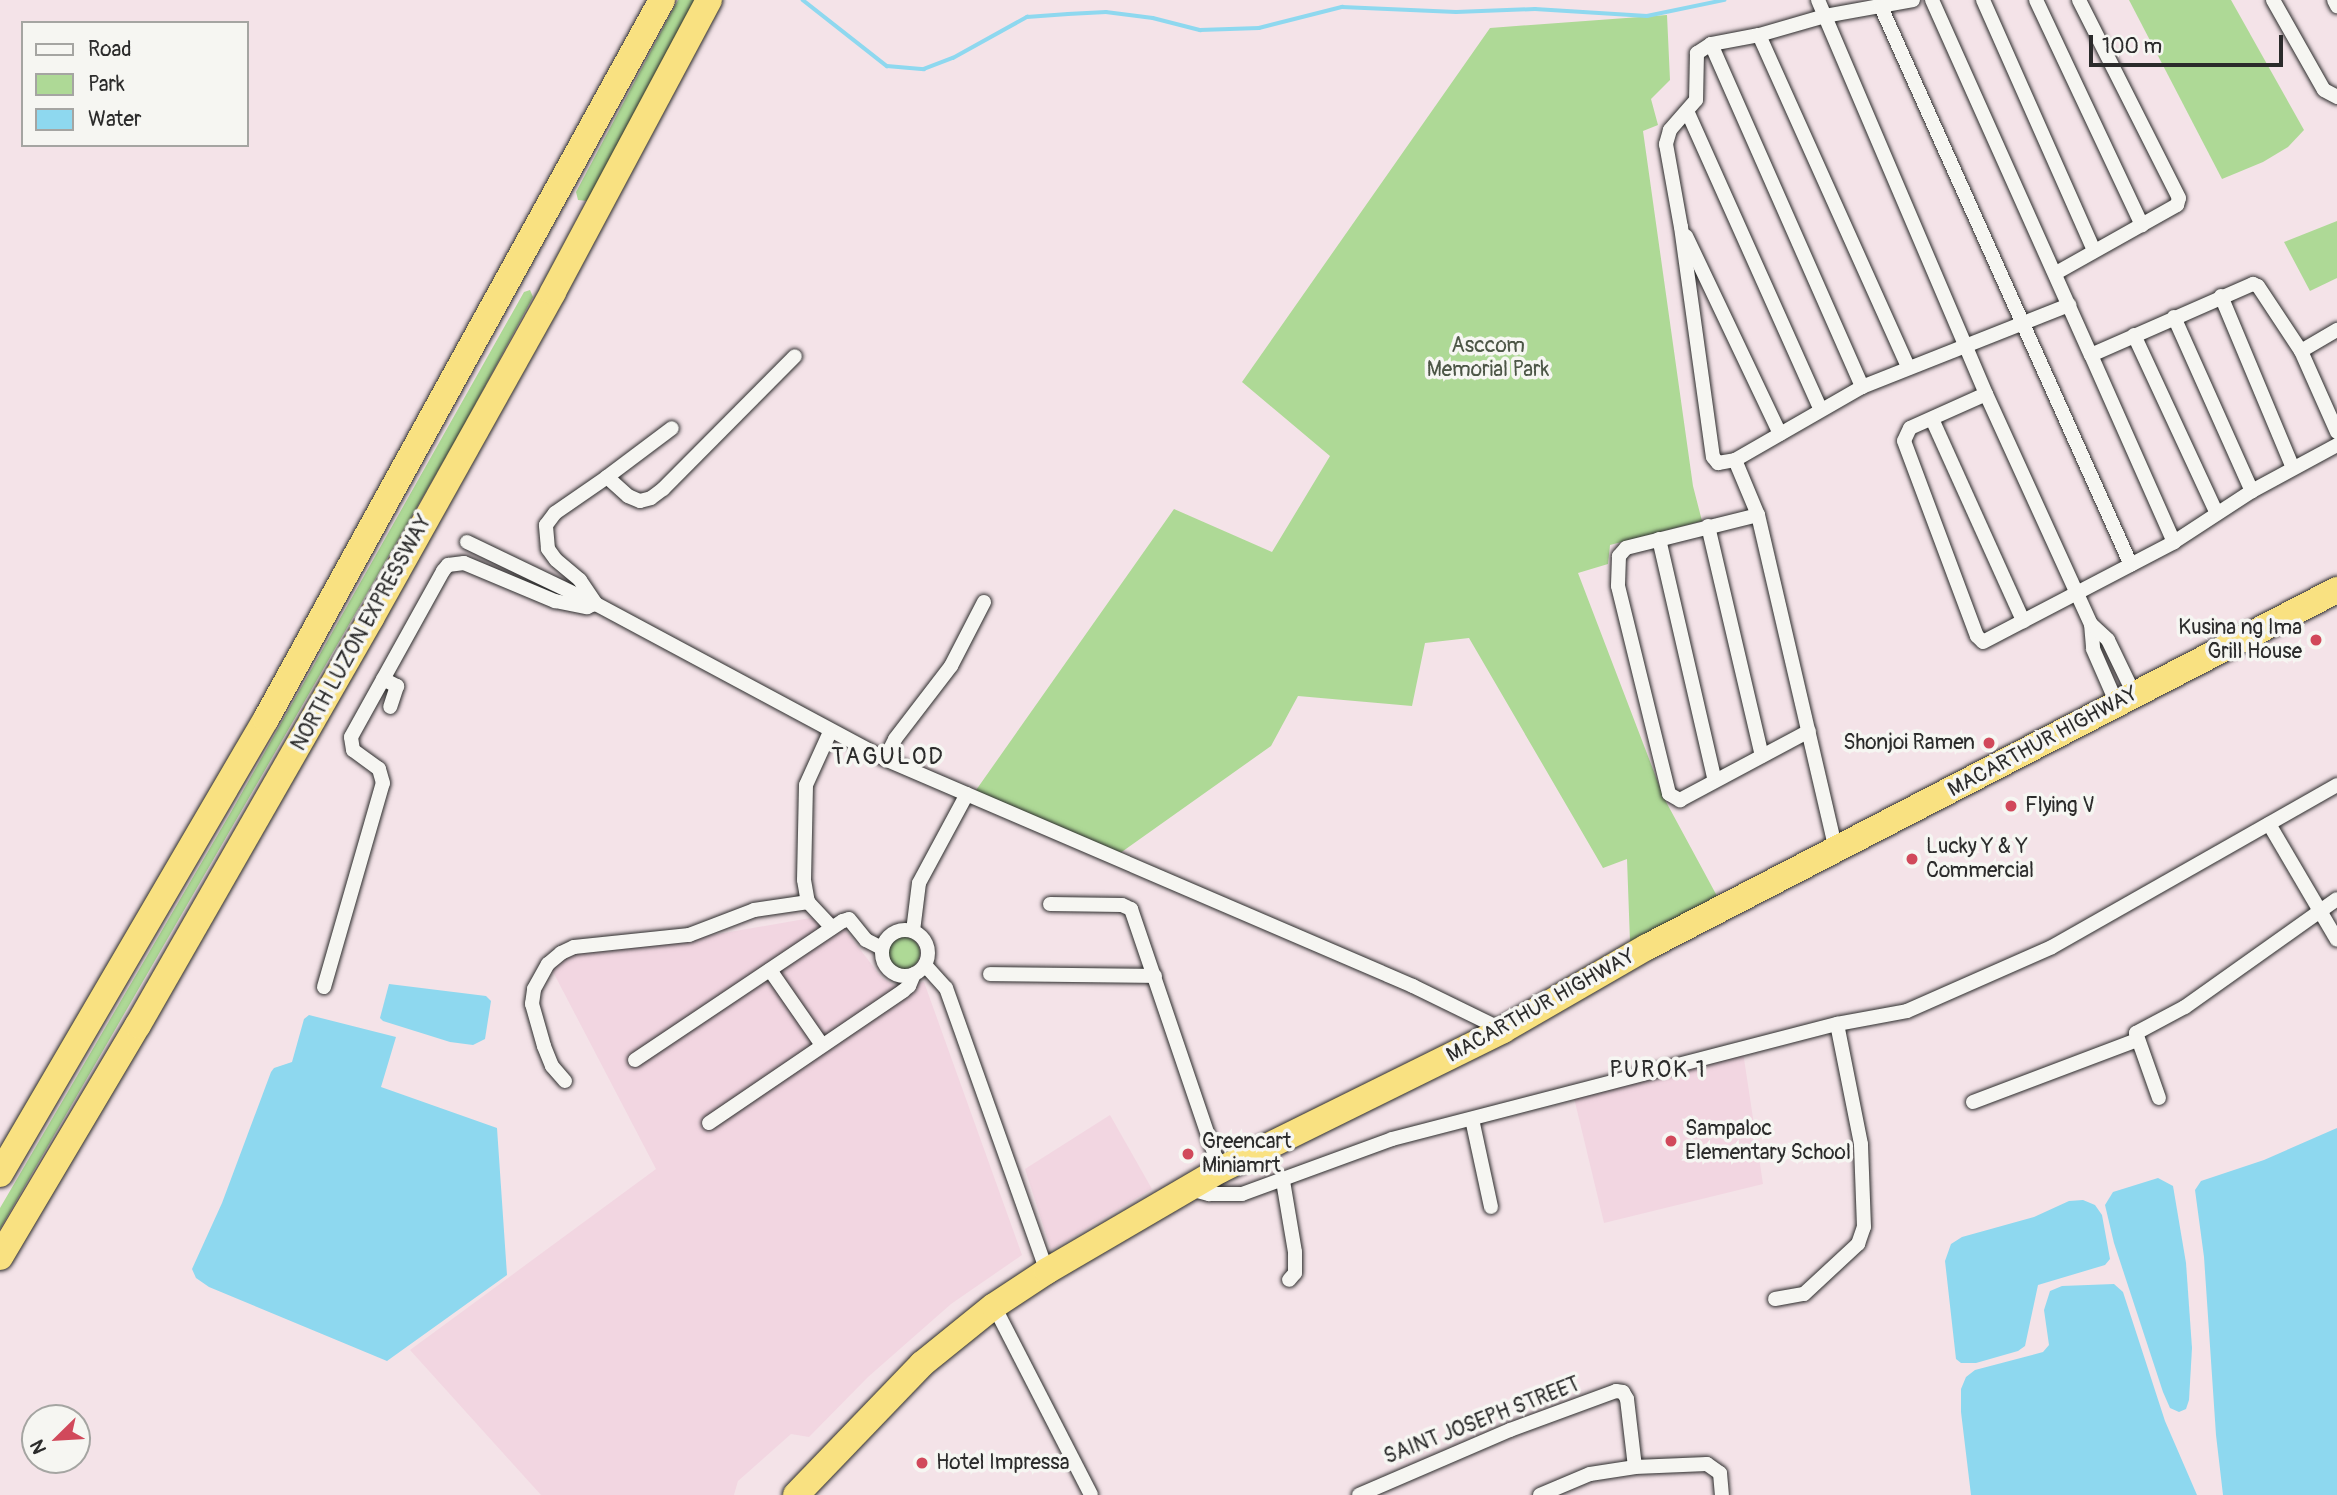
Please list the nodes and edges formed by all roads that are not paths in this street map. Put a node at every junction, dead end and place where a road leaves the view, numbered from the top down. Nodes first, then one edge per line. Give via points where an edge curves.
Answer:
1 (662, 0) edge
2 (709, 0) edge
3 (1818, 0) edge
4 (1913, 0) edge
5 (1932, 0) edge
6 (1983, 0) edge
7 (2036, 0) edge
8 (2079, 0) edge
9 (2273, 0) edge
10 (2334, 0) edge
11 (2337, 5) edge
12 (1881, 7) junction
13 (1825, 16) junction
14 (1759, 35) junction
15 (1711, 44) junction
16 (2337, 97) edge
17 (1688, 113) junction
18 (2142, 225) junction
19 (1681, 227) junction
20 (2094, 251) junction
21 (2056, 273) junction
22 (2221, 296) junction
23 (2069, 305) junction
24 (2174, 317) junction
25 (2023, 322) junction
26 (2337, 330) edge
27 (2134, 335) junction
28 (1965, 344) junction
29 (2301, 351) junction
30 (2091, 355) junction
31 (795, 356) dead end
32 (1908, 368) junction
33 (1862, 387) junction
34 (1986, 394) junction
35 (1821, 410) junction
36 (1932, 419) junction
37 (672, 428) dead end
38 (2337, 432) edge
39 (1780, 434) junction
40 (2337, 445) edge
41 (1735, 460) junction
42 (2293, 468) junction
43 (607, 477) junction
44 (2252, 491) junction
45 (2216, 512) junction
46 (1758, 515) junction
47 (1708, 526) junction
48 (1659, 539) junction
49 (467, 542) dead end
50 (2174, 542) junction
51 (2131, 565) junction
52 (2337, 590) edge
53 (2077, 593) junction
54 (984, 602) dead end
55 (596, 604) junction
56 (2023, 621) junction
57 (383, 679) junction
58 (2125, 699) junction
59 (390, 707) dead end
60 (1809, 731) junction
61 (830, 732) junction
62 (1762, 756) junction
63 (885, 759) junction
64 (1715, 781) junction
65 (2337, 785) edge
66 (967, 794) junction
67 (2269, 824) junction
68 (1836, 849) junction
69 (2337, 899) edge
70 (808, 902) junction
71 (1050, 904) dead end
72 (2320, 909) junction
73 (832, 928) junction
74 (913, 931) junction
75 (2337, 940) edge
76 (882, 948) junction
77 (920, 969) junction
78 (770, 970) junction
79 (990, 974) dead end
80 (1155, 976) junction
81 (324, 987) dead end
82 (1838, 1024) junction
83 (1503, 1030) junction
84 (2137, 1040) junction
85 (822, 1045) junction
86 (635, 1060) dead end
87 (565, 1081) dead end
88 (2159, 1098) dead end
89 (1973, 1102) dead end
90 (1472, 1119) junction
91 (709, 1123) dead end
92 (1220, 1170) junction
93 (0, 1174) edge
94 (1283, 1181) junction
95 (1189, 1188) junction
96 (1491, 1207) dead end
97 (0, 1256) edge
98 (1046, 1271) junction
99 (1289, 1280) dead end
100 (1775, 1299) dead end
101 (994, 1307) junction
102 (1636, 1466) junction
103 (1366, 1493) edge
104 (796, 1495) edge
105 (1091, 1495) edge
106 (1540, 1495) edge
107 (1722, 1495) edge

1 - 93 highway, NORTH LUZON EXPRESSWAY via 266,719
2 - 97 highway, NORTH LUZON EXPRESSWAY via 358,640
3 - 13 street
4 - 12 street
5 - 21 street
6 - 20 street
7 - 18 street
8 - 18 street via 2179,198 2176,205
9 - 16 street via 2324,90
10 - 11 street
12 - 13 street
12 - 25 street
13 - 14 street
13 - 28 street
14 - 15 street
14 - 32 street
15 - 17 street via 1697,53 1698,92
15 - 33 street
17 - 19 street via 1670,130 1666,144
17 - 35 street
18 - 20 street
19 - 39 street
19 - 41 street via 1710,450 1718,463
20 - 21 street
21 - 23 street
22 - 24 street
22 - 29 street via 2258,286
22 - 42 street
23 - 25 street
23 - 30 street
24 - 27 street
24 - 44 street
25 - 28 street
25 - 51 street
26 - 29 street
27 - 30 street
27 - 45 street
28 - 32 street
28 - 34 street
29 - 38 street
30 - 50 street
31 - 43 street via 651,498 640,502
32 - 33 street
33 - 35 street
34 - 36 street
34 - 53 street
35 - 39 street
36 - 56 street
36 - 56 street via 1910,428 1904,441 1977,636 1983,642 1990,640
37 - 43 street
39 - 41 street
40 - 42 street
41 - 46 street
42 - 44 street
43 - 55 street via 555,513 546,525 548,549 580,580
44 - 45 street
45 - 50 street
46 - 47 street
46 - 60 street
47 - 48 street
47 - 62 street
48 - 64 street
48 - 64 street via 1621,550 1618,586 1669,794 1680,800
49 - 55 street
50 - 51 street
51 - 53 street
52 - 58 highway, MACARTHUR HIGHWAY
53 - 56 street
53 - 58 street via 2091,624 2108,640
54 - 63 street via 951,666
55 - 57 street via 587,607 555,601 456,562 443,571
55 - 61 street
57 - 59 street via 397,686
57 - 81 street via 351,737 354,750 379,769 383,783
58 - 68 highway, MACARTHUR HIGHWAY
60 - 62 street
60 - 68 street
61 - 63 street
61 - 70 street via 806,785 804,880
62 - 64 street
63 - 66 street
65 - 67 street
66 - 74 street via 919,883
66 - 83 street via 1413,986
67 - 72 street
67 - 82 street via 2052,947 1979,982 1907,1011
68 - 83 highway, MACARTHUR HIGHWAY via 1647,947
69 - 72 street
70 - 73 street
70 - 87 street via 754,910 689,935 574,947 561,953 548,964 534,989 532,1004 552,1066
71 - 80 street via 1132,909
72 - 75 street
72 - 84 street via 2185,1007 2140,1028
73 - 76 street via 849,919 866,940
73 - 78 street
74 - 76 street via 897,931
74 - 77 street via 925,941 928,957
76 - 77 street via 884,962 893,973
77 - 85 street via 903,991
77 - 98 street via 940,978 946,988
78 - 85 street
78 - 86 street
79 - 80 street
80 - 92 street
82 - 90 street
82 - 100 street via 1861,1144 1864,1227 1858,1244 1804,1294
83 - 92 highway, MACARTHUR HIGHWAY
84 - 88 street
84 - 89 street
85 - 91 street
90 - 94 street via 1392,1139
90 - 96 street
92 - 95 highway, MACARTHUR HIGHWAY
94 - 95 street via 1242,1194 1209,1194
94 - 99 street via 1295,1252
95 - 98 highway, MACARTHUR HIGHWAY
98 - 101 highway, MACARTHUR HIGHWAY
101 - 104 highway, MACARTHUR HIGHWAY via 922,1364
101 - 105 street
102 - 103 street, SAINT JOSEPH STREET via 1627,1399 1616,1391 1510,1430
102 - 106 street via 1590,1474
102 - 107 street via 1713,1465 1720,1473

